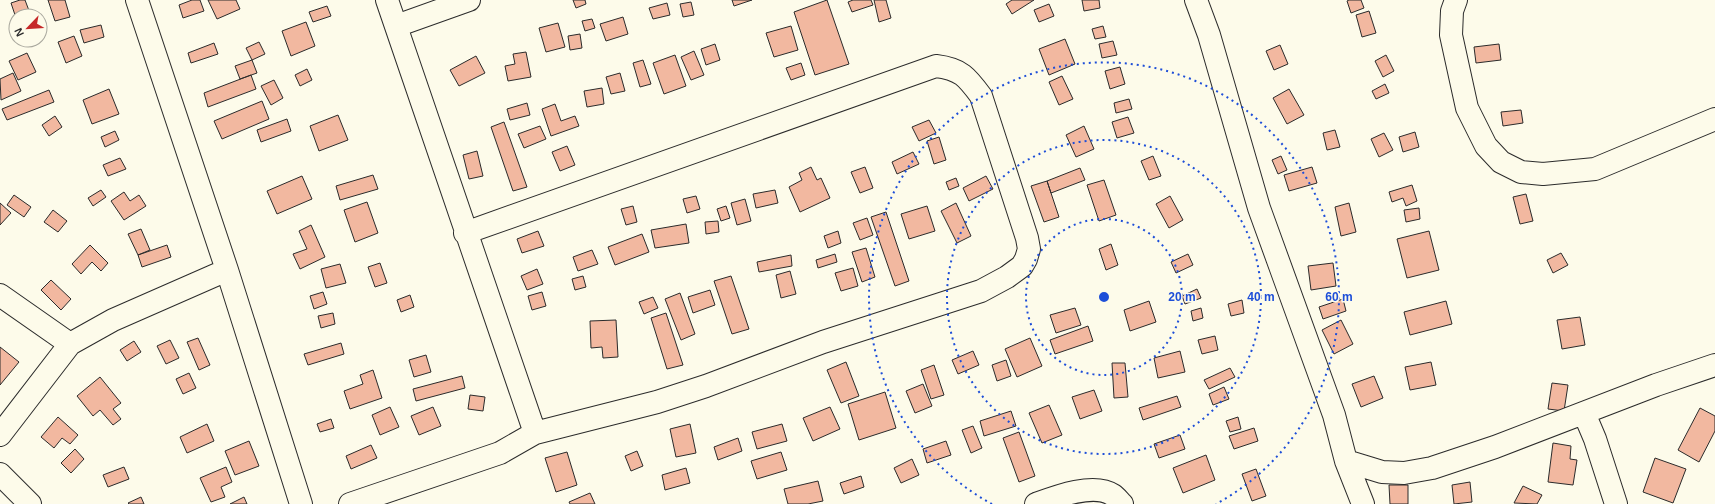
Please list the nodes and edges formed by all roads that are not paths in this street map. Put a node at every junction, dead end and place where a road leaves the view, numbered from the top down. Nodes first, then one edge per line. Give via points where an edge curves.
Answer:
1 (137, 0) edge
2 (387, 0) edge
3 (469, 0) edge
4 (1196, 0) edge
5 (1456, 0) edge
6 (396, 26) junction
7 (1715, 119) edge
8 (465, 233) junction
9 (227, 270) junction
10 (0, 295) edge
11 (70, 344) junction
12 (1715, 365) edge
13 (1584, 413) junction
14 (535, 433) junction
15 (0, 435) edge
16 (1346, 461) junction
17 (0, 474) edge
18 (30, 504) edge
19 (301, 504) edge
20 (350, 504) edge
21 (1036, 504) edge
22 (1122, 504) edge
23 (1363, 504) edge
24 (1616, 504) edge

1 - 9 street
2 - 6 street
3 - 6 street
4 - 16 street via 1209,35 1259,208 1334,415
5 - 7 street via 1452,10 1451,35 1467,108 1486,146 1501,162 1521,172 1543,174 1595,169
6 - 8 street
8 - 14 street
8 - 14 street via 936,66 952,68 969,79 981,96 1027,238 1029,249 1022,266 980,291 823,342 706,386 657,402
9 - 11 street via 113,320
9 - 19 street
10 - 11 street
11 - 15 street
12 - 13 street
13 - 16 street via 1432,468 1404,473 1382,472
13 - 24 street via 1596,439
14 - 20 street via 500,453
16 - 23 street
17 - 18 street
21 - 22 street via 1060,496 1096,490 1112,494

